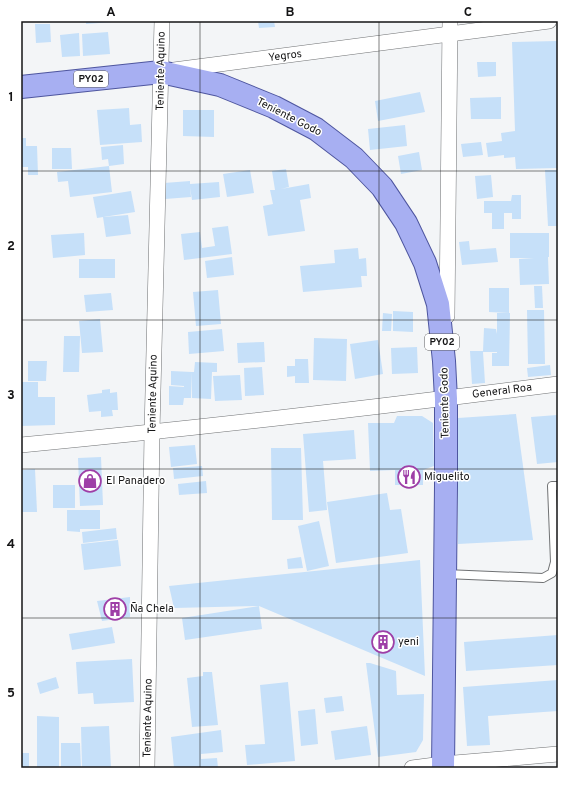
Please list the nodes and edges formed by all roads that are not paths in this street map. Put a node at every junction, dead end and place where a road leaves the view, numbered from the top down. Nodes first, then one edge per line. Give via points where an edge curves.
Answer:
1 (162, 21) edge
2 (550, 21) edge
3 (450, 28) edge
4 (161, 72) junction
5 (21, 87) edge
6 (558, 384) edge
7 (446, 399) junction
8 (152, 432) junction
9 (21, 446) edge
10 (558, 486) edge
11 (444, 574) junction
12 (558, 754) edge
13 (443, 766) edge
14 (147, 768) edge
15 (412, 768) edge

1 - 4 street, Teniente Aquino
2 - 3 street, Yegros
3 - 4 street, Yegros
3 - 7 street
4 - 5 main road, Yegros / PY02
4 - 7 main road, Teniente Godo / PY02 via 220,85 316,128 354,158 382,187 406,223 425,263 438,304
4 - 8 street, Teniente Aquino
6 - 7 street, General Roa
7 - 8 street, General Roa
7 - 11 main road, Teniente Godo / PY02
8 - 9 street, General Roa
8 - 14 street, Teniente Aquino
10 - 11 lane via 552,486 555,562 552,573 543,578
11 - 13 main road, Teniente Godo / PY02
12 - 13 street
13 - 15 street

